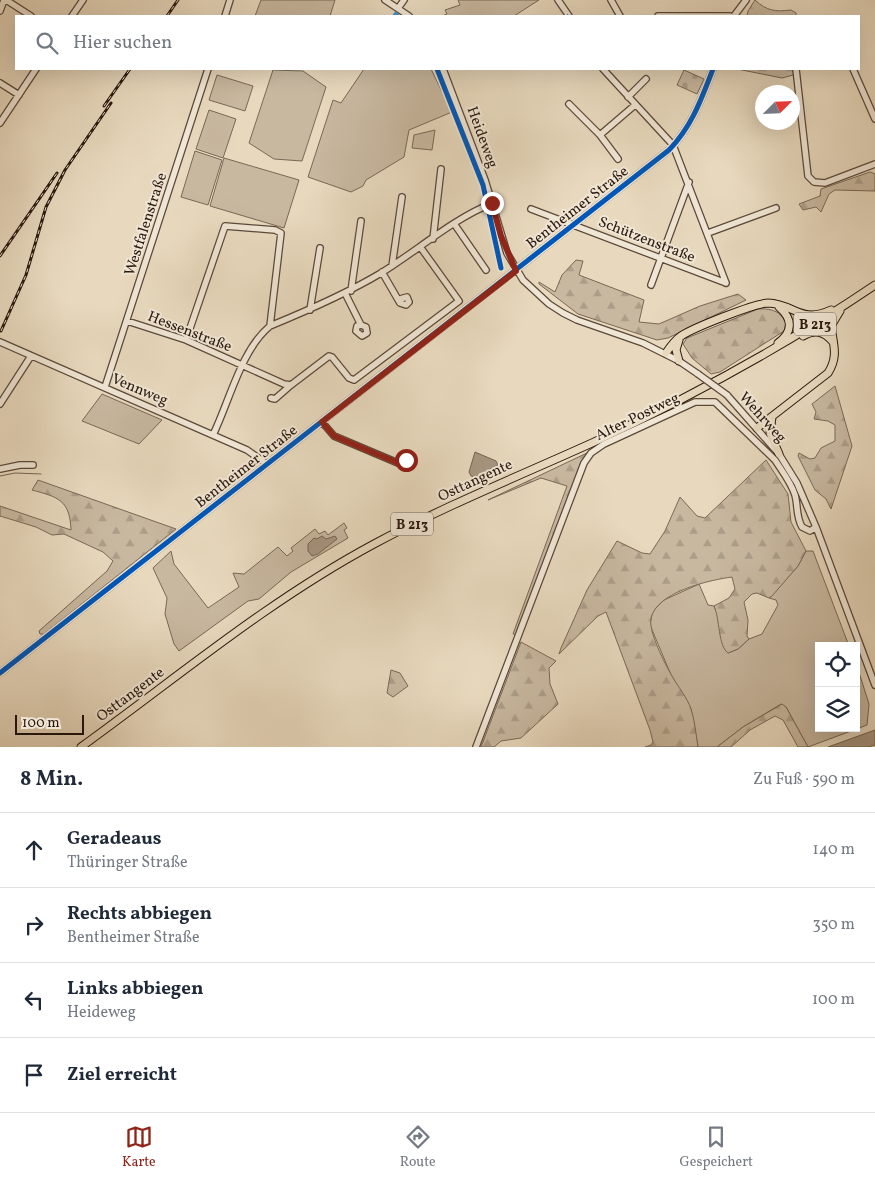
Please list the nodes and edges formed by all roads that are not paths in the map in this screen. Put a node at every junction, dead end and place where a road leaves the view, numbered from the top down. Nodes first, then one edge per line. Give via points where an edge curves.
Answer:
1 (5, 0) edge
2 (83, 0) edge
3 (230, 0) edge
4 (385, 0) edge
5 (404, 0) edge
6 (558, 0) edge
7 (611, 0) edge
8 (746, 0) edge
9 (399, 7) junction
10 (0, 11) edge
11 (29, 15) edge
12 (73, 15) edge
13 (225, 15) edge
14 (408, 15) edge
15 (567, 15) edge
16 (619, 15) edge
17 (735, 15) edge
18 (35, 70) edge
19 (208, 70) edge
20 (443, 70) edge
21 (604, 70) edge
22 (712, 70) edge
23 (796, 70) edge
24 (853, 70) edge
25 (646, 79) dead end
26 (0, 83) edge
27 (18, 95) junction
28 (628, 97) junction
29 (569, 104) dead end
30 (635, 105) junction
31 (2, 115) edge
32 (875, 119) edge
33 (0, 123) edge
34 (600, 135) junction
35 (674, 146) junction
36 (618, 159) dead end
37 (874, 166) edge
38 (441, 169) dead end
39 (689, 182) junction
40 (402, 198) dead end
41 (492, 203) junction
42 (776, 208) dead end
43 (531, 209) dead end
44 (362, 221) dead end
45 (455, 225) junction
46 (573, 225) junction
47 (708, 233) junction
48 (433, 239) junction
49 (320, 248) dead end
50 (421, 248) junction
51 (661, 258) junction
52 (392, 266) junction
53 (486, 270) dead end
54 (516, 271) junction
55 (382, 272) junction
56 (651, 285) dead end
57 (875, 285) edge
58 (348, 292) junction
59 (400, 299) dead end
60 (849, 302) junction
61 (777, 305) junction
62 (310, 310) junction
63 (127, 321) junction
64 (362, 325) dead end
65 (270, 326) junction
66 (682, 336) junction
67 (186, 340) junction
68 (0, 342) edge
69 (834, 344) junction
70 (780, 346) junction
71 (666, 353) junction
72 (763, 355) junction
73 (31, 356) junction
74 (679, 360) junction
75 (243, 366) junction
76 (291, 385) junction
77 (105, 387) junction
78 (271, 398) dead end
79 (0, 404) edge
80 (772, 416) junction
81 (322, 422) junction
82 (757, 428) junction
83 (213, 435) junction
84 (779, 454) junction
85 (406, 460) dead end
86 (267, 464) junction
87 (33, 466) dead end
88 (0, 469) edge
89 (816, 527) junction
90 (0, 673) edge
91 (875, 685) edge
92 (81, 747) edge
93 (476, 747) edge

1 - 10 street
1 - 11 street
2 - 12 street
3 - 13 street
4 - 9 street
5 - 9 street
6 - 15 street
7 - 16 street
8 - 17 street
9 - 14 street
18 - 27 street
19 - 63 street, Westfalenstraße
20 - 41 street, Heideweg
21 - 28 street
22 - 35 street, Bentheimer Straße via 696,114
23 - 37 street via 808,176 814,182 825,183
24 - 32 street
25 - 28 street
26 - 27 street
27 - 31 street
28 - 30 street
29 - 34 street
30 - 34 street
30 - 35 street
31 - 33 street
34 - 36 street
35 - 39 street
35 - 46 street, Bentheimer Straße
38 - 48 street
39 - 47 street
39 - 51 street
40 - 52 street
41 - 45 street
41 - 54 street, Heideweg
42 - 47 street
43 - 46 street, Schützenstraße
44 - 58 street
45 - 48 street
45 - 53 street
46 - 51 street, Schützenstraße
46 - 54 street, Bentheimer Straße
47 - 51 street, Schützenstraße via 726,283
48 - 50 street
49 - 62 street
50 - 52 street
50 - 76 street via 459,301 357,379 348,378 329,356
51 - 56 street
52 - 55 street
54 - 71 street, Wehrweg via 534,292 563,313
54 - 81 street, Bentheimer Straße
55 - 58 street
55 - 59 street
57 - 60 main road, Osttangente / B 213
58 - 62 street
58 - 64 street
60 - 61 main road via 811,316
60 - 69 main road via 832,322
60 - 70 main road, Osttangente / B 213
61 - 66 main road via 759,304
61 - 72 main road via 788,317 789,330
62 - 65 street
63 - 67 street, Hessenstraße
63 - 77 street, Westfalenstraße
65 - 67 street via 281,233 226,226
65 - 75 street via 254,341
66 - 71 main road
66 - 74 main road via 676,350
67 - 75 street, Hessenstraße
68 - 73 street, Vennweg
69 - 70 main road via 826,334 814,331
69 - 80 main road via 835,360 828,373
70 - 72 main road, Osttangente / B 213
71 - 74 street, Wehrweg
72 - 92 main road, Osttangente / B 213 via 680,401 423,519 337,564 249,621
73 - 77 street, Vennweg
73 - 79 street
74 - 82 street, Wehrweg, bridge via 727,395
75 - 76 street, Hessenstraße
75 - 83 street
76 - 78 street
77 - 83 street, Vennweg
80 - 82 main road
80 - 84 main road via 770,433
81 - 85 street via 334,436 398,463
81 - 86 street, Bentheimer Straße
82 - 84 street, Wehrweg
83 - 86 street, Vennweg via 251,452
84 - 89 street, Wehrweg
86 - 90 street, Bentheimer Straße
87 - 88 street
89 - 91 street, Wehrweg
89 - 93 street, Alter Postweg via 810,530 802,527 794,494 782,470 714,402 695,402 604,444 584,463

